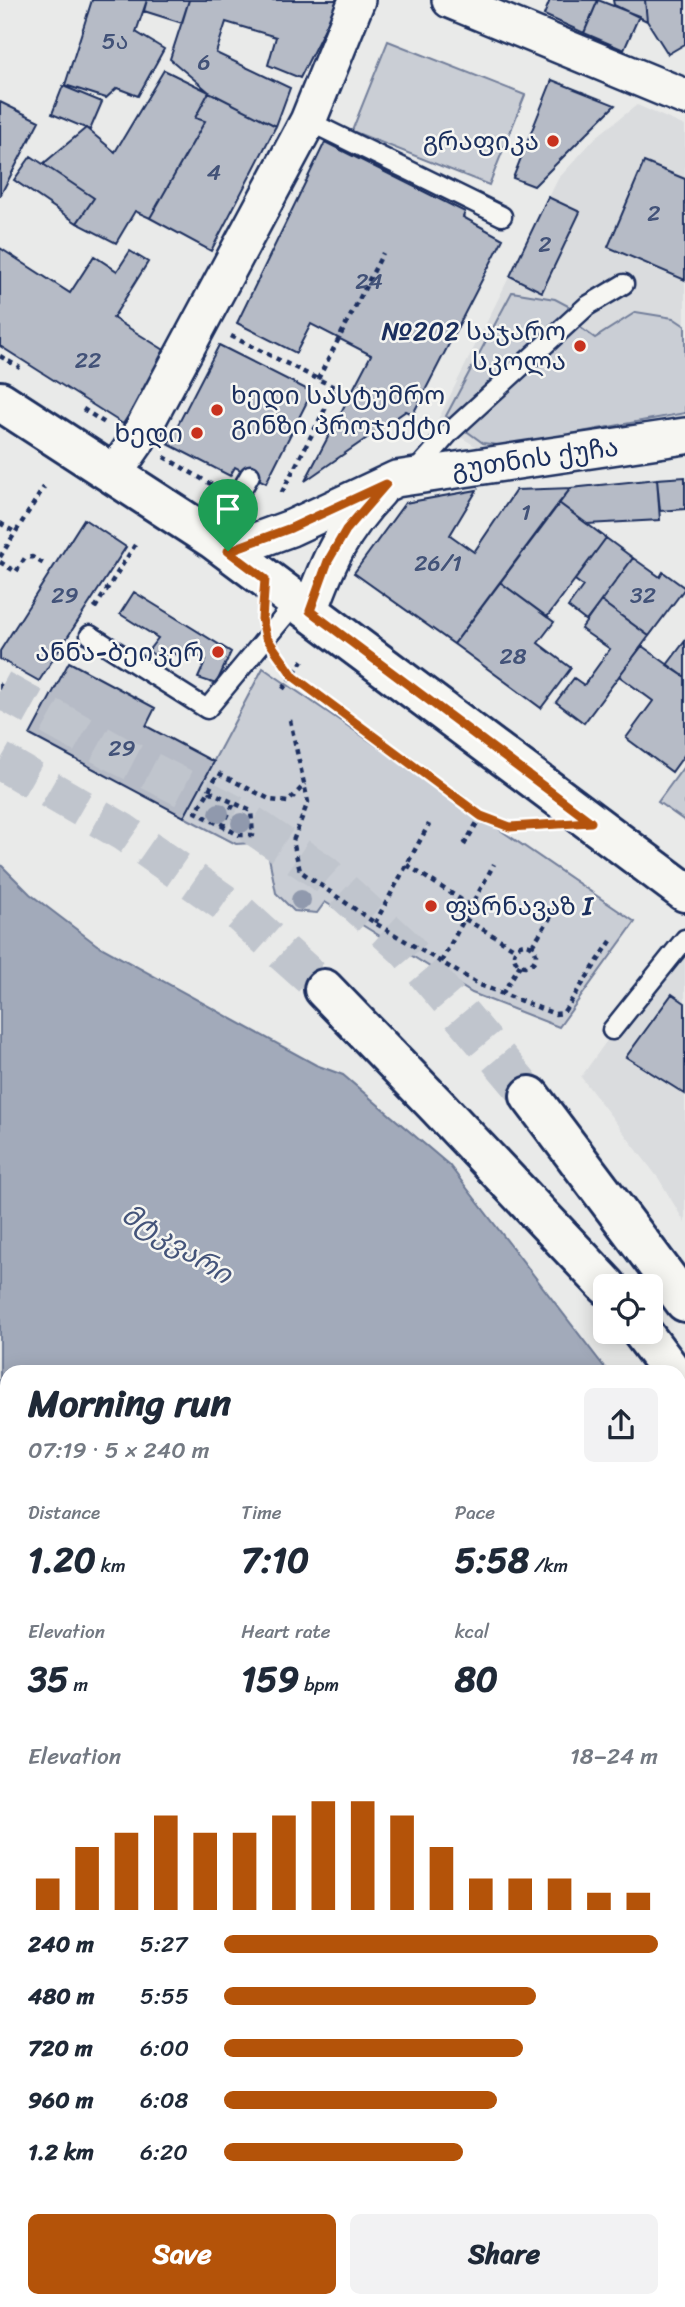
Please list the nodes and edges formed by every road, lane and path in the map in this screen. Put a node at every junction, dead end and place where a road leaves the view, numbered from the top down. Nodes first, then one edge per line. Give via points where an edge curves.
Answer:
1 (357, 0) edge
2 (450, 0) edge
3 (685, 66) edge
4 (652, 83) junction
5 (685, 97) edge
6 (308, 121) junction
7 (502, 216) dead end
8 (383, 253) dead end
9 (624, 284) dead end
10 (221, 332) dead end
11 (318, 379) junction
12 (0, 401) edge
13 (685, 436) edge
14 (113, 475) junction
15 (250, 475) dead end
16 (399, 479) junction
17 (44, 487) dead end
18 (276, 504) dead end
19 (0, 523) edge
20 (16, 533) junction
21 (135, 545) dead end
22 (220, 545) junction
23 (0, 560) edge
24 (44, 564) dead end
25 (303, 606) junction
26 (95, 608) dead end
27 (90, 635) dead end
28 (266, 637) junction
29 (303, 660) dead end
30 (294, 677) junction
31 (284, 689) dead end
32 (290, 720) dead end
33 (306, 784) junction
34 (209, 791) junction
35 (234, 803) junction
36 (481, 816) junction
37 (429, 824) dead end
38 (537, 825) dead end
39 (222, 827) junction
40 (464, 845) dead end
41 (494, 864) dead end
42 (407, 865) junction
43 (685, 892) edge
44 (559, 904) dead end
45 (471, 906) junction
46 (465, 919) junction
47 (375, 923) junction
48 (685, 939) edge
49 (611, 941) dead end
50 (532, 946) junction
51 (516, 949) junction
52 (441, 962) junction
53 (520, 965) junction
54 (324, 989) tunnel mouth
55 (502, 994) junction
56 (612, 1030) dead end
57 (530, 1096) tunnel mouth
58 (596, 1274) edge
59 (685, 1302) edge
60 (651, 1344) edge
61 (668, 1365) edge

1 - 6 street
2 - 4 street
3 - 4 street
4 - 5 street
6 - 7 lane
6 - 14 street via 136,442
8 - 11 path
9 - 16 lane via 587,306
10 - 11 path
11 - 18 path via 336,388
12 - 14 main road
13 - 16 street, გუთნის ქუჩა
14 - 22 main road
15 - 22 lane
16 - 22 street, გუთნის ქუჩა via 291,528
16 - 25 street via 346,530
17 - 20 path
19 - 20 path
20 - 23 path
21 - 26 path
22 - 25 main road
23 - 24 path via 16,572 25,558
25 - 28 lane
25 - 43 main road
27 - 28 lane via 207,709
28 - 30 path
29 - 30 path
30 - 31 path
30 - 36 path
32 - 33 path
33 - 34 path via 288,802 271,800 218,773
33 - 47 path via 308,802 293,841 300,871
34 - 35 path
34 - 39 path via 196,813
35 - 39 path
35 - 39 path via 251,811 253,835
36 - 38 path via 510,827
36 - 40 path
37 - 42 path
41 - 45 path
42 - 45 path
42 - 47 path
44 - 50 path
45 - 46 path
46 - 51 path
46 - 52 path
47 - 52 path
48 - 56 lane
49 - 55 path via 563,1013
50 - 51 path
50 - 53 path via 535,960
51 - 53 path
52 - 55 path
53 - 55 path
54 - 58 main road
57 - 59 main road
60 - 61 main road

